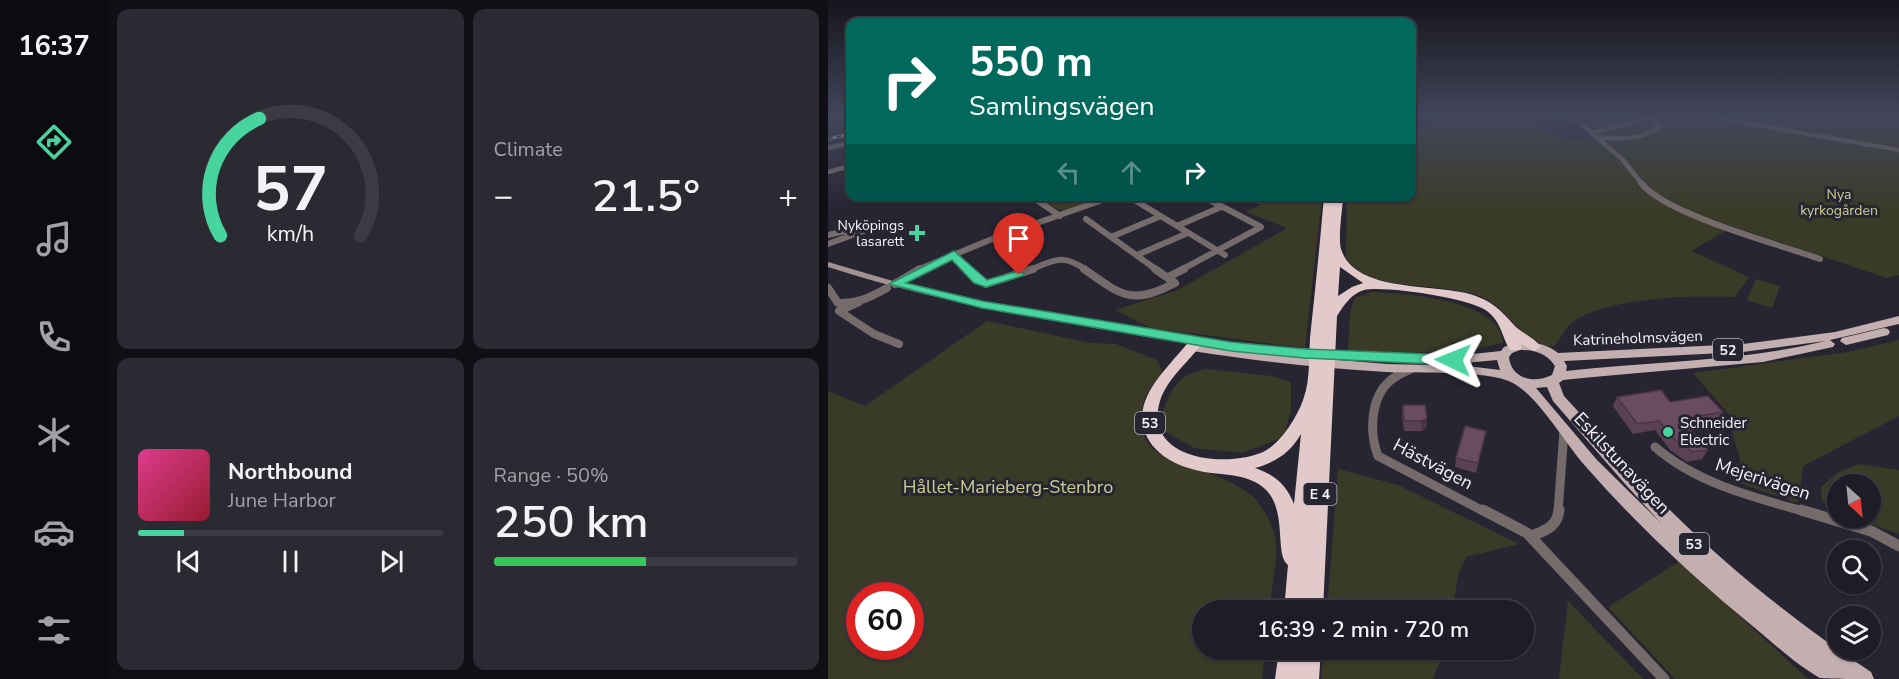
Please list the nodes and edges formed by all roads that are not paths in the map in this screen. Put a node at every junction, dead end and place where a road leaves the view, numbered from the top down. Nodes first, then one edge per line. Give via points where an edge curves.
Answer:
1 (1607, 147) edge
2 (1880, 147) edge
3 (1899, 150) edge
4 (846, 168) edge
5 (829, 170) edge
6 (1038, 201) edge
7 (1100, 201) edge
8 (1136, 201) edge
9 (1211, 201) edge
10 (1329, 201) edge
11 (1338, 201) edge
12 (1221, 207) junction
13 (1059, 216) junction
14 (1161, 216) junction
15 (1086, 219) dead end
16 (1177, 226) junction
17 (1188, 233) junction
18 (828, 236) edge
19 (1111, 237) junction
20 (828, 244) edge
21 (1335, 248) junction
22 (1217, 250) junction
23 (954, 255) junction
24 (1137, 255) junction
25 (1225, 255) dead end
26 (1820, 259) dead end
27 (829, 263) edge
28 (1168, 278) junction
29 (1388, 285) junction
30 (891, 286) junction
31 (828, 288) edge
32 (859, 302) junction
33 (1331, 315) junction
34 (1899, 320) edge
35 (1508, 327) junction
36 (1899, 328) edge
37 (1323, 340) junction
38 (899, 344) dead end
39 (1194, 345) junction
40 (1534, 347) junction
41 (1509, 351) junction
42 (1555, 357) junction
43 (1410, 370) junction
44 (1556, 379) junction
45 (1518, 380) junction
46 (1318, 383) junction
47 (1564, 431) junction
48 (1655, 447) dead end
49 (1220, 468) junction
50 (1532, 536) junction
51 (1899, 546) edge
52 (1296, 587) junction
53 (1295, 600) edge
54 (1313, 600) edge
55 (1289, 660) edge
56 (1310, 660) edge
57 (1286, 679) edge
58 (1308, 679) edge
59 (1664, 679) edge
60 (1839, 679) edge
61 (1864, 679) edge

1 - 26 street via 1659,198 1695,215
2 - 3 street
4 - 5 street
6 - 13 street
7 - 13 street
8 - 14 street
9 - 12 street
10 - 37 highway, E 4
11 - 21 highway, E 4
12 - 16 street
12 - 22 street via 1261,227
13 - 23 street
14 - 16 street
14 - 19 street
15 - 19 street
16 - 17 street
17 - 22 street
17 - 24 street
18 - 20 street via 876,225
19 - 24 street
21 - 29 highway via 1350,270 1362,278
21 - 33 highway, E 4
22 - 25 street
22 - 28 street
23 - 28 street via 978,281 986,284 1065,258 1075,261 1122,296 1154,294 1175,283
23 - 30 street
24 - 28 street
27 - 30 main road via 839,271
29 - 33 highway via 1350,290
29 - 35 highway via 1475,300 1498,314
30 - 32 street
30 - 39 main road via 1123,337
31 - 32 street via 838,303
32 - 38 street via 839,311 875,337
33 - 37 highway, E 4
34 - 42 main road, Katrineholmsvägen / 52 via 1835,336 1706,352
35 - 40 highway
35 - 41 highway
36 - 44 main road, Katrineholmsvägen / 52 via 1813,349 1750,359
37 - 46 highway, E 4
39 - 41 main road, 52 via 1453,360
39 - 43 main road, 52 via 1302,362
39 - 49 highway, 53 via 1154,397 1151,426 1157,440 1170,453
40 - 41 main road, 52
40 - 42 main road, 52
41 - 45 main road via 1504,368
42 - 44 main road via 1561,366
43 - 45 main road, 52 via 1484,371
43 - 50 street, Hästvägen via 1384,383 1376,394 1374,441 1378,456
44 - 45 main road, 52 via 1538,385
44 - 61 main road, Eskilstunavägen / 53 via 1558,398 1654,506 1736,585
45 - 47 main road, Eskilstunavägen / 53 via 1542,402
46 - 49 highway, 53 via 1285,447 1258,460
46 - 52 highway, E 4
46 - 54 highway, E 4
47 - 50 street via 1558,518 1551,528
47 - 60 main road, Eskilstunavägen / 53 via 1592,465 1691,561 1769,628
48 - 51 street, Mejerivägen via 1675,465 1691,472 1860,527
49 - 52 highway via 1262,477 1279,492 1285,507
50 - 59 street, Hästvägen
52 - 53 highway, E 4
55 - 57 highway
56 - 58 highway

